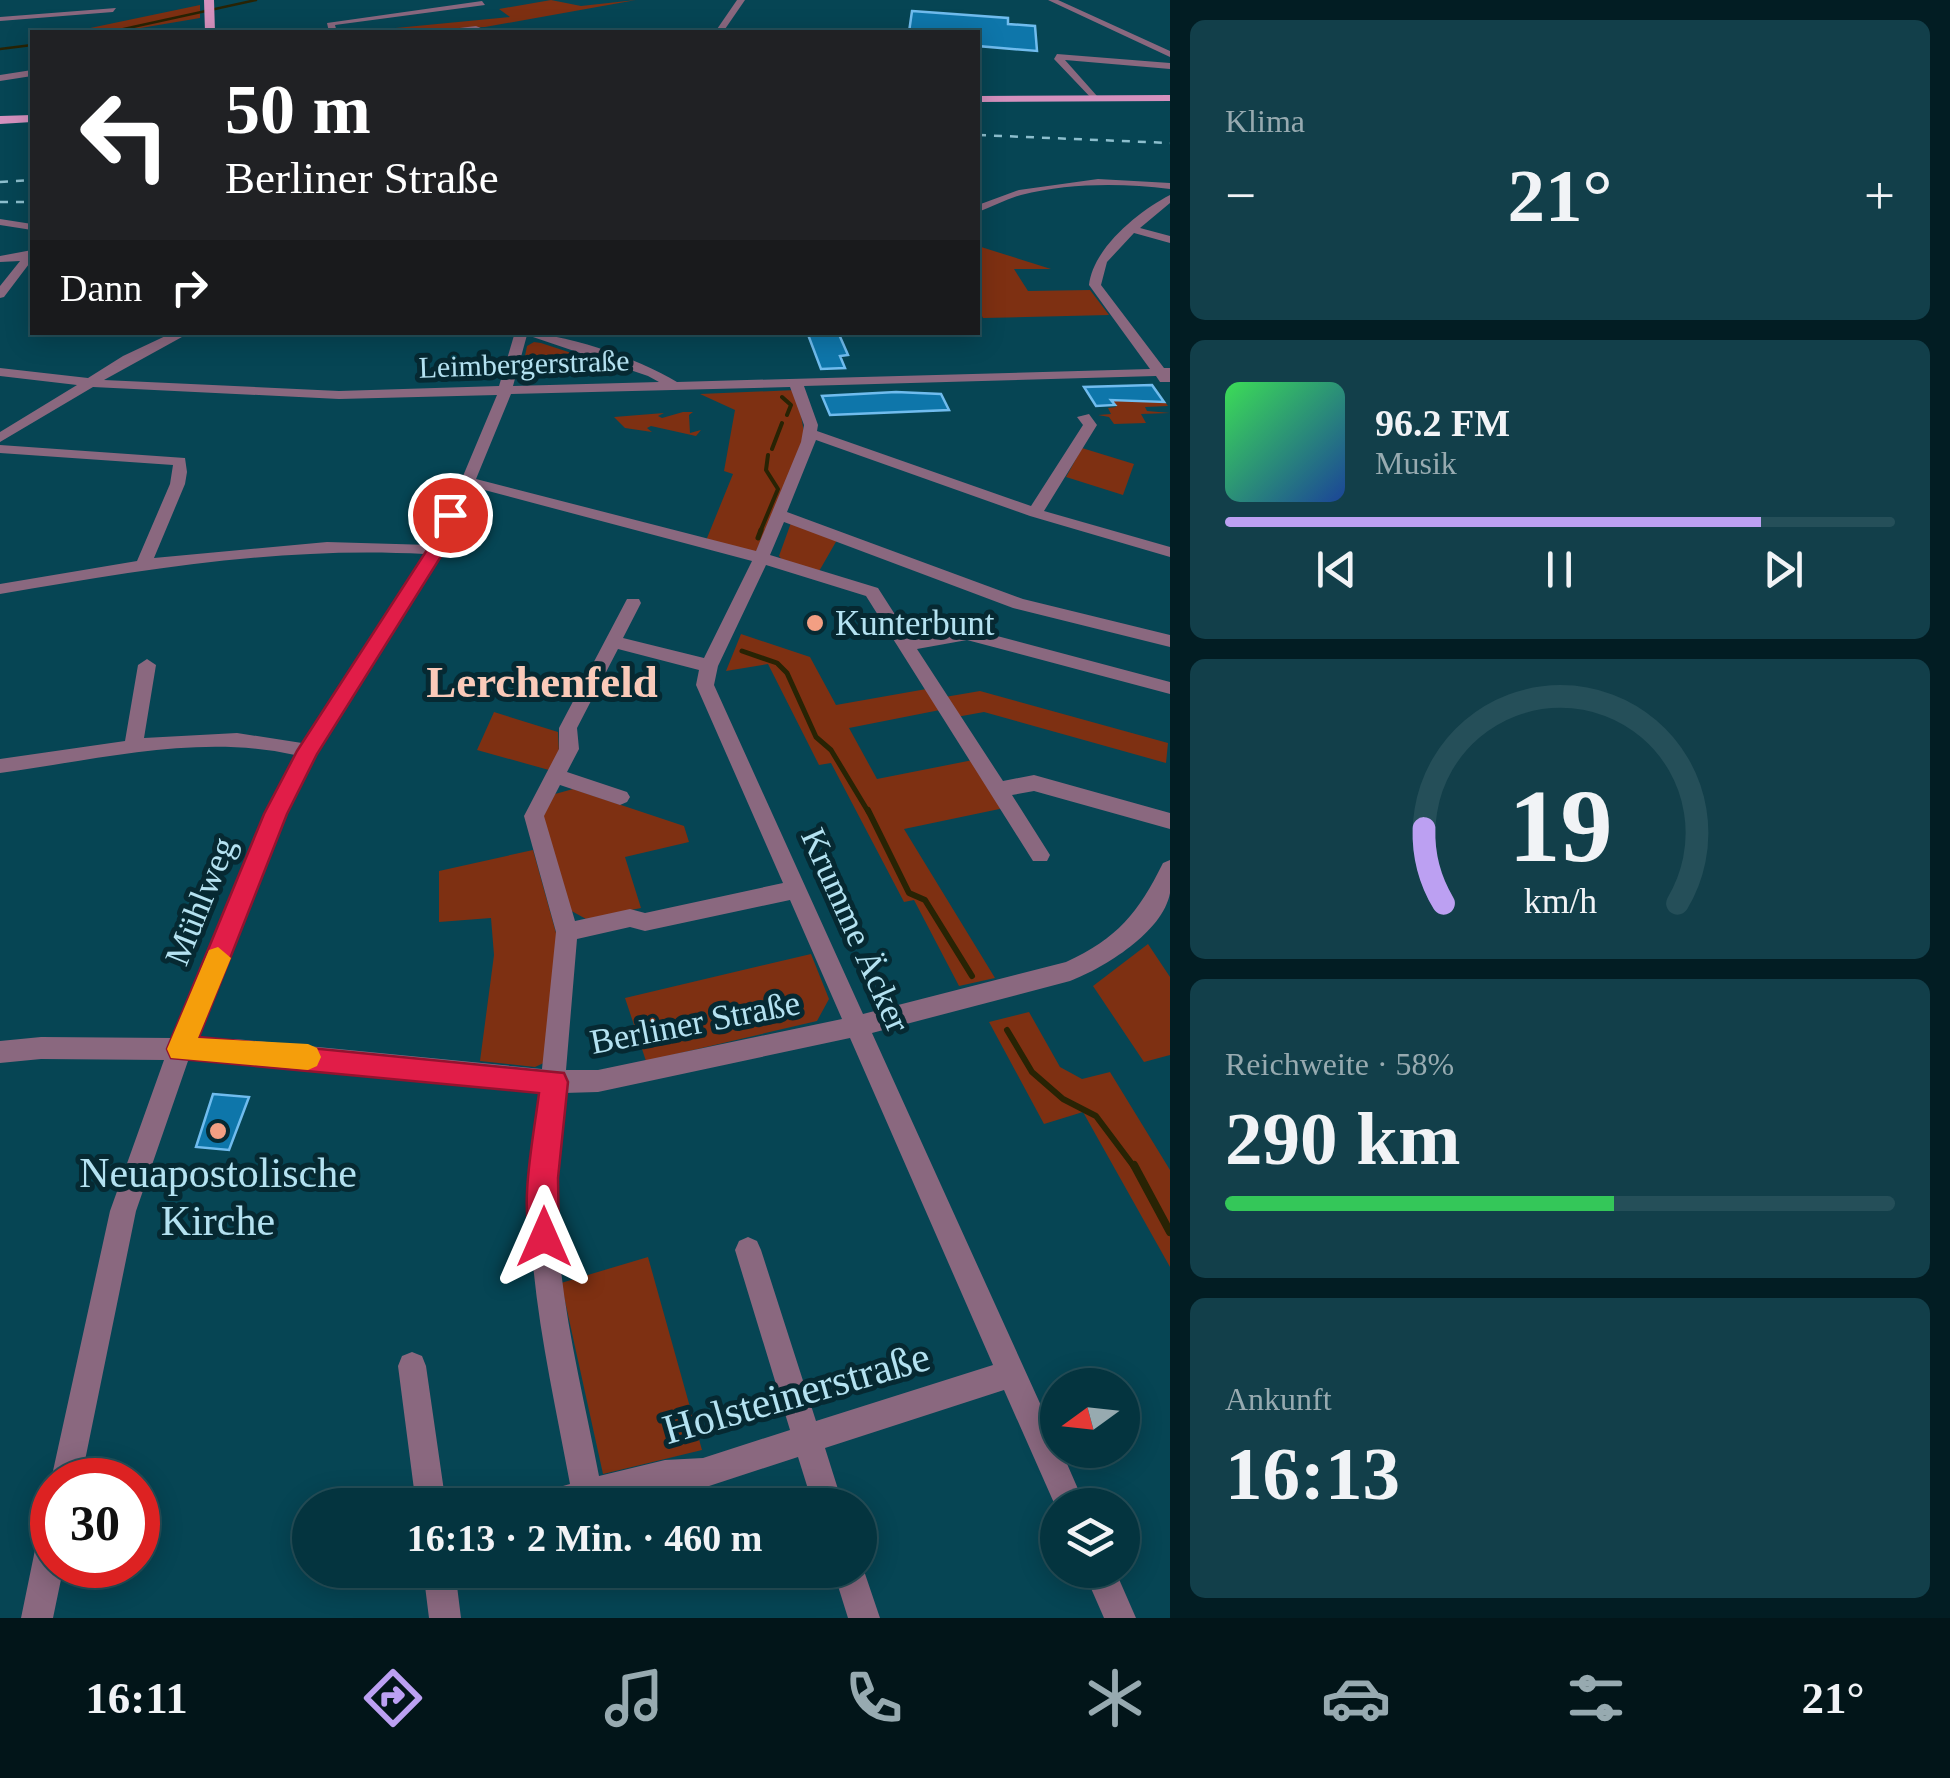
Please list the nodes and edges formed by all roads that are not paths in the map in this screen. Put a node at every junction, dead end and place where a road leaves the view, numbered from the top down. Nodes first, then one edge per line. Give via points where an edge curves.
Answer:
1 (741, 0) edge
2 (1052, 0) edge
3 (482, 2) dead end
4 (90, 13) dead end
5 (0, 19) edge
6 (333, 30) edge
7 (720, 30) edge
8 (1170, 54) edge
9 (1170, 66) edge
10 (30, 73) edge
11 (0, 78) edge
12 (980, 98) edge
13 (1094, 98) junction
14 (1170, 98) edge
15 (30, 119) edge
16 (0, 120) edge
17 (1170, 186) edge
18 (1170, 198) edge
19 (980, 208) edge
20 (0, 222) edge
21 (30, 228) edge
22 (1135, 230) junction
23 (1170, 240) edge
24 (30, 255) edge
25 (30, 257) edge
26 (0, 259) edge
27 (0, 294) edge
28 (179, 335) edge
29 (521, 335) edge
30 (539, 335) edge
31 (0, 372) edge
32 (1167, 377) edge
33 (87, 383) junction
34 (796, 383) junction
35 (675, 386) junction
36 (505, 392) junction
37 (1084, 417) dead end
38 (810, 433) junction
39 (0, 438) edge
40 (0, 449) edge
41 (464, 480) junction
42 (1034, 513) junction
43 (778, 514) junction
44 (436, 550) junction
45 (1170, 552) edge
46 (761, 558) junction
47 (145, 564) junction
48 (0, 589) edge
49 (632, 603) dead end
50 (1170, 640) edge
51 (615, 642) junction
52 (905, 645) junction
53 (147, 666) dead end
54 (708, 666) junction
55 (1170, 688) edge
56 (133, 748) junction
57 (308, 751) junction
58 (0, 766) edge
59 (557, 776) junction
60 (999, 790) junction
61 (620, 796) dead end
62 (1170, 821) edge
63 (1040, 855) dead end
64 (1170, 869) edge
65 (798, 890) junction
66 (567, 932) junction
67 (857, 1026) junction
68 (180, 1049) junction
69 (0, 1052) edge
70 (554, 1082) junction
71 (748, 1250) dead end
72 (412, 1366) dead end
73 (1011, 1373) junction
74 (808, 1442) junction
75 (71, 1458) edge
76 (429, 1488) edge
77 (586, 1488) edge
78 (606, 1488) edge
79 (823, 1488) edge
80 (1062, 1488) edge
81 (43, 1588) edge
82 (442, 1588) edge
83 (855, 1588) edge
84 (1107, 1588) edge
85 (37, 1618) edge
86 (446, 1618) edge
87 (864, 1618) edge
88 (1120, 1618) edge

1 - 7 street
2 - 8 street
3 - 6 street via 331,23
4 - 5 street
9 - 13 street via 1057,57
10 - 11 street
12 - 13 main road
13 - 14 main road
15 - 16 main road
17 - 19 street via 1138,182 1016,192
18 - 22 street
20 - 21 street
22 - 23 street
22 - 32 street via 1096,265 1095,285
24 - 26 street
25 - 27 street
28 - 33 street
29 - 36 street, Mühlweg
30 - 35 street
31 - 33 street, Leimbergerstraße
32 - 34 street, Leimbergerstraße
33 - 36 street, Leimbergerstraße via 339,395
33 - 39 street
34 - 35 street, Leimbergerstraße
34 - 38 street
35 - 36 street, Leimbergerstraße
36 - 41 street, Mühlweg
37 - 42 street via 1090,426
38 - 42 street
38 - 43 street
40 - 47 street via 180,461
41 - 44 street, Mühlweg
41 - 46 street
42 - 45 street
43 - 46 street
43 - 50 street via 1019,604
44 - 47 street via 303,550
44 - 57 street, Mühlweg
46 - 52 street via 872,592
46 - 54 street
47 - 48 street
49 - 51 street
51 - 54 street
51 - 59 street via 568,728
52 - 55 street via 967,634
52 - 60 street
53 - 56 street
54 - 65 street, Krumme Äcker via 710,700
56 - 57 street via 212,742 287,744
56 - 58 street
57 - 68 street, Mühlweg
59 - 61 street
59 - 66 street via 534,816
60 - 62 street via 1034,784
60 - 63 street
64 - 67 street, Berliner Straße via 1146,918 1082,966
65 - 66 street
65 - 67 street, Krumme Äcker
66 - 70 street
67 - 70 street, Berliner Straße via 635,1076
67 - 73 street, Krumme Äcker
68 - 69 street, Berliner Straße
68 - 70 street, Berliner Straße
68 - 75 street, Mühlweg via 124,1211
70 - 77 street via 544,1237
71 - 74 street
72 - 76 street
73 - 74 street, Holsteinerstraße
73 - 80 street, Krumme Äcker
74 - 78 street, Holsteinerstraße via 703,1474
74 - 79 street
81 - 85 street
82 - 86 street
83 - 87 street
84 - 88 street

